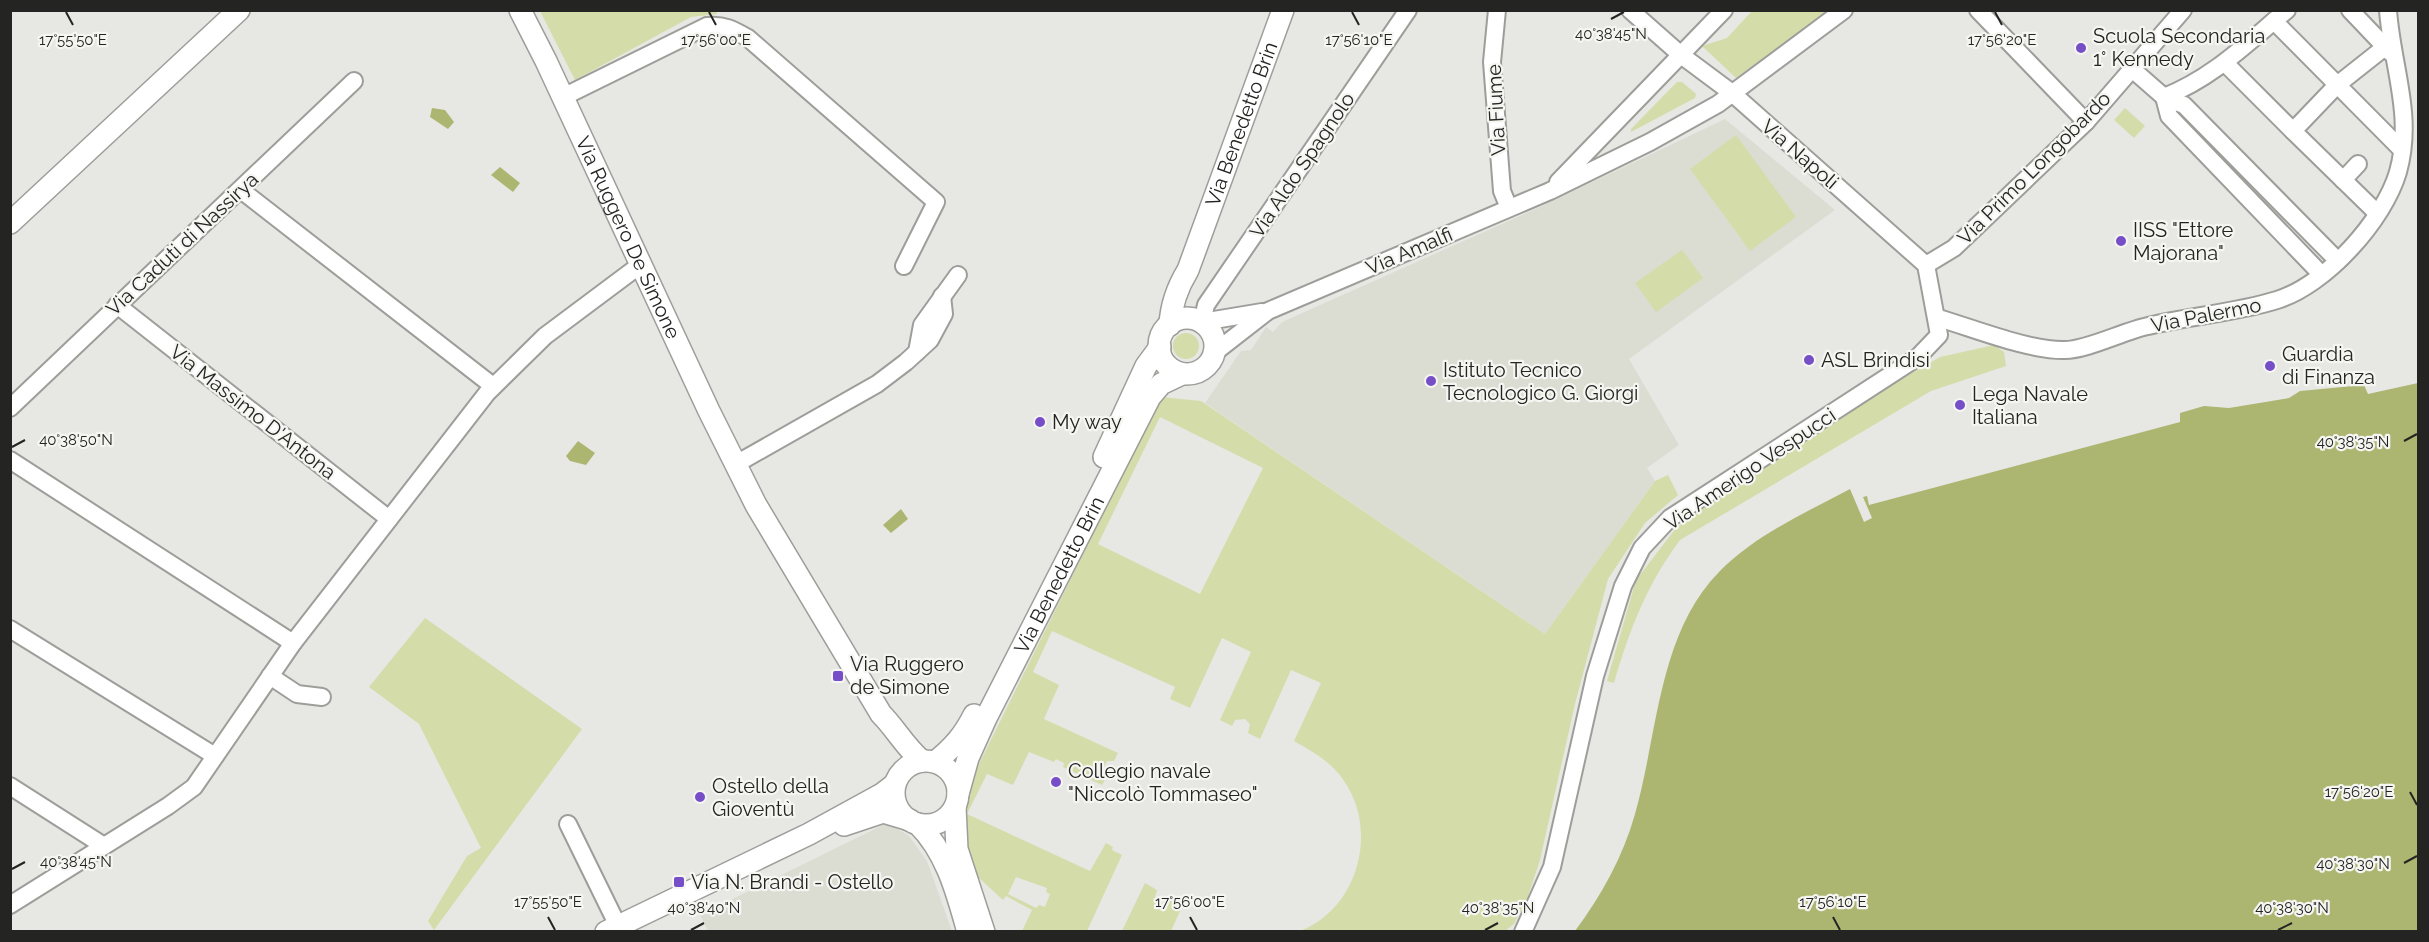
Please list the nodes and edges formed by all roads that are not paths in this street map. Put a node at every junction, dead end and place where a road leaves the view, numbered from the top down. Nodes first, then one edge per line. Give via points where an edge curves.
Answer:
1 (239, 10) edge
2 (520, 10) edge
3 (1283, 10) edge
4 (1408, 10) edge
5 (1497, 10) edge
6 (1630, 10) edge
7 (1724, 10) edge
8 (1844, 10) edge
9 (1978, 10) edge
10 (2183, 10) edge
11 (2287, 10) edge
12 (2350, 10) edge
13 (2388, 10) edge
14 (2274, 21) junction
15 (2389, 50) junction
16 (1681, 55) junction
17 (2226, 64) junction
18 (2132, 69) junction
19 (354, 81) dead end
20 (2337, 86) junction
21 (1732, 93) junction
22 (563, 97) junction
23 (2164, 97) junction
24 (2086, 122) junction
25 (2293, 131) junction
26 (2403, 150) junction
27 (2358, 164) dead end
28 (2343, 180) junction
29 (241, 190) junction
30 (1550, 191) junction
31 (1509, 208) junction
32 (2377, 213) junction
33 (10, 223) edge
34 (2338, 261) junction
35 (640, 265) junction
36 (1926, 265) junction
37 (904, 266) dead end
38 (1188, 270) junction
39 (2321, 274) junction
40 (958, 275) dead end
41 (1214, 294) junction
42 (117, 305) junction
43 (1269, 311) junction
44 (1233, 317) junction
45 (1938, 318) junction
46 (1199, 321) junction
47 (1170, 325) junction
48 (1160, 347) junction
49 (1214, 353) junction
50 (1182, 374) junction
51 (493, 386) junction
52 (10, 408) edge
53 (10, 460) edge
54 (736, 464) junction
55 (389, 519) junction
56 (10, 629) edge
57 (293, 643) junction
58 (270, 676) junction
59 (322, 698) dead end
60 (881, 714) junction
61 (215, 756) junction
62 (928, 761) junction
63 (898, 779) junction
64 (10, 786) edge
65 (957, 800) junction
66 (914, 822) junction
67 (568, 824) dead end
68 (809, 834) junction
69 (104, 846) junction
70 (10, 905) edge
71 (612, 929) edge
72 (968, 932) edge
73 (984, 932) edge
74 (1523, 932) edge

1 - 33 street
2 - 22 street, Via Ruggero De Simone
3 - 38 street, Via Benedetto Brin
4 - 41 street, Via Aldo Spagnolo
5 - 31 street, Via Fiume via 1492,62 1502,191
6 - 16 street, Via Napoli
7 - 16 street, Via Amalfi
8 - 21 street, Via Amalfi
9 - 24 street
10 - 18 street, Via Primo Longobardo
11 - 14 street
12 - 15 street
13 - 15 street, Via Palermo
14 - 17 street
14 - 20 street
15 - 20 street
15 - 26 street, Via Palermo via 2406,125
16 - 21 street, Via Napoli
16 - 30 street, Via Amalfi
17 - 23 street via 2188,88
17 - 25 street
18 - 23 street
18 - 24 street, Via Primo Longobardo
19 - 29 street, Via Caduti di Nassirya
20 - 25 street
20 - 26 street
21 - 30 street, Via Amalfi via 1650,142
21 - 36 street, Via Napoli
22 - 35 street, Via Ruggero De Simone
22 - 37 street via 706,26 729,27 748,38 936,202
23 - 34 street via 2184,105
23 - 39 street via 2169,116
24 - 36 street, Via Primo Longobardo via 1954,248
25 - 28 street
26 - 32 street, Via Palermo via 2396,177
27 - 28 street
28 - 32 street
29 - 42 street, Via Caduti di Nassirya
29 - 51 street
30 - 31 street, Via Amalfi
31 - 43 street, Via Amalfi
32 - 34 street, Via Palermo via 2358,243
34 - 39 street, Via Palermo
35 - 51 street via 545,336
35 - 54 street, Via Ruggero De Simone
36 - 45 street
38 - 46 street, Via Benedetto Brin via 1186,293
38 - 47 street, Via Benedetto Brin via 1178,286
39 - 45 street, Via Palermo via 2278,300 2146,326 2066,351 2034,346
40 - 54 street via 922,325 917,352 877,384
41 - 44 street via 1220,307
41 - 46 street, Via Aldo Spagnolo
42 - 52 street, Via Caduti di Nassirya
42 - 55 street, Via Massimo D'Antona
43 - 44 street, Via Amalfi
43 - 49 street, Via Amalfi
44 - 46 street, Via Amalfi
45 - 74 street, Via Amerigo Vespucci via 1939,335 1918,357 1670,518 1642,548 1623,586 1595,676 1552,867
46 - 47 street via 1182,319
46 - 49 street, Via Benedetto Brin via 1213,336
47 - 48 street, Via Benedetto Brin
48 - 50 street via 1169,367
48 - 62 street, Via Benedetto Brin via 1146,366 965,734 951,750
49 - 50 street, Via Benedetto Brin via 1202,370
50 - 65 street, Via Benedetto Brin via 1161,384 1150,397 986,718 968,758
51 - 55 street
53 - 57 street
54 - 60 street, Via Ruggero De Simone
55 - 57 street
56 - 61 street
57 - 58 street
58 - 59 street via 297,694
58 - 61 street
60 - 62 street, Via Ruggero De Simone via 904,746
60 - 63 street, Via Ruggero De Simone via 882,730 894,751
61 - 69 street via 194,787
62 - 63 street via 909,765
62 - 65 street via 943,765 954,777
63 - 66 street via 896,805
63 - 68 street via 882,794
64 - 69 street
65 - 66 street via 950,814 935,823
65 - 73 street via 957,849
66 - 68 street via 883,813
66 - 72 street via 937,846
67 - 71 street
68 - 71 street
69 - 70 street

